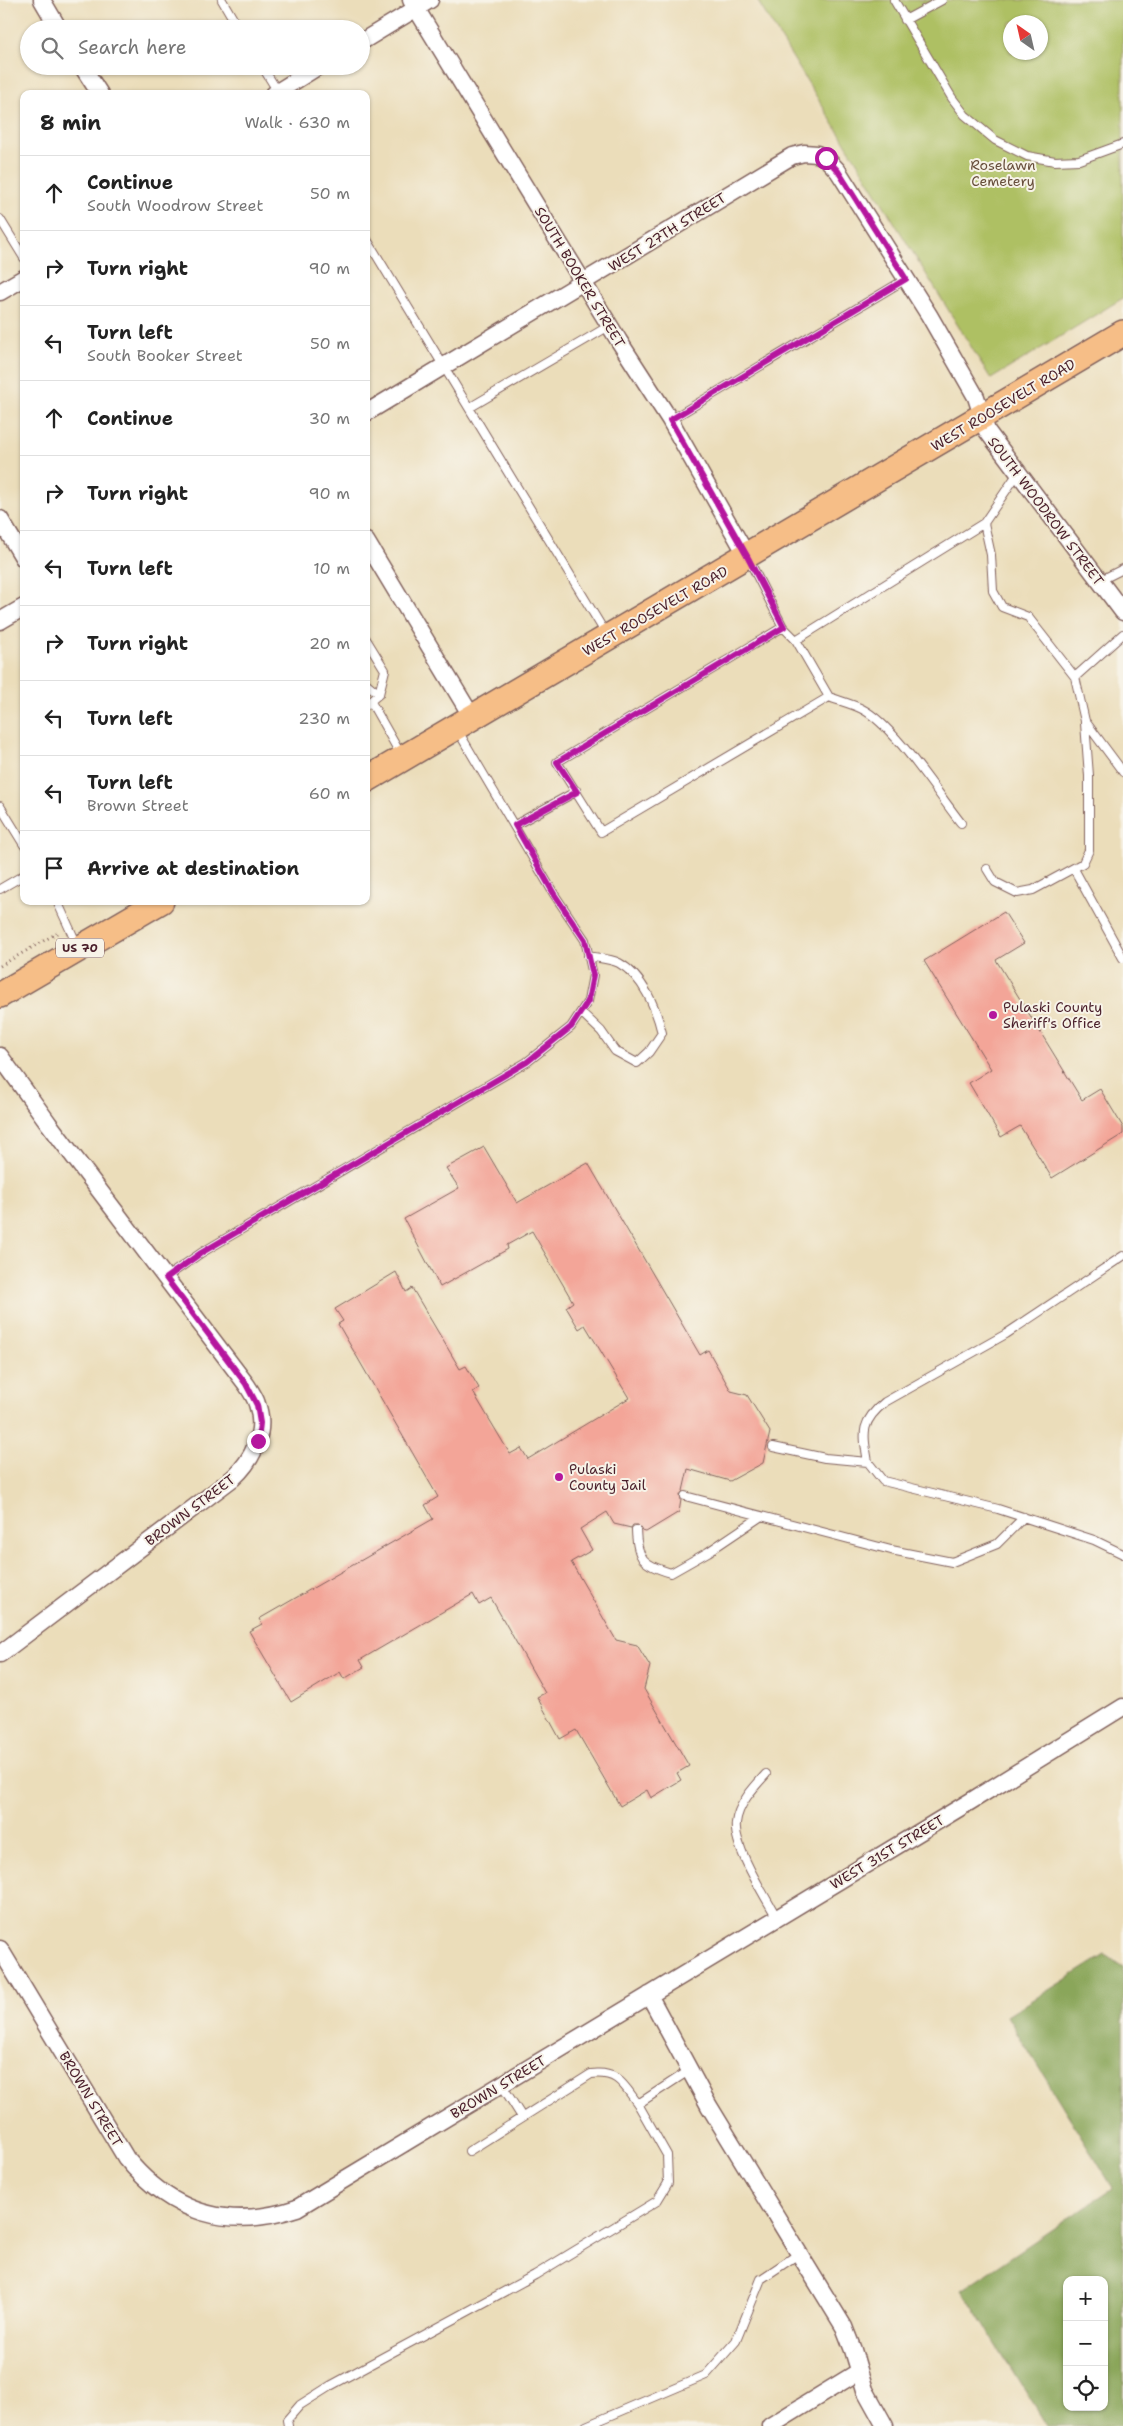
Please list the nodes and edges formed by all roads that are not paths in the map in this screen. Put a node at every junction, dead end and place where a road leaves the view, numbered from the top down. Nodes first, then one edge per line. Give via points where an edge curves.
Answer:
1 (42, 0) edge
2 (222, 0) edge
3 (894, 0) edge
4 (942, 0) edge
5 (419, 3) edge
6 (54, 20) edge
7 (234, 20) edge
8 (905, 20) junction
9 (370, 36) edge
10 (88, 75) edge
11 (267, 75) edge
12 (305, 75) edge
13 (97, 90) edge
14 (275, 90) edge
15 (282, 90) edge
16 (1123, 144) edge
17 (817, 154) joint
18 (0, 219) edge
19 (370, 245) edge
20 (20, 252) edge
21 (906, 279) junction
22 (20, 280) edge
23 (584, 283) junction
24 (0, 292) edge
25 (610, 326) junction
26 (1123, 333) edge
27 (445, 367) junction
28 (469, 408) junction
29 (370, 411) edge
30 (983, 417) junction
31 (670, 420) junction
32 (1018, 473) junction
33 (0, 518) edge
34 (984, 523) junction
35 (370, 548) edge
36 (20, 552) edge
37 (747, 556) junction
38 (1123, 569) edge
39 (1099, 581) junction
40 (20, 609) edge
41 (1123, 612) edge
42 (0, 621) edge
43 (784, 627) junction
44 (1123, 634) edge
45 (609, 638) junction
46 (796, 640) junction
47 (370, 646) edge
48 (1075, 677) junction
49 (370, 686) edge
50 (379, 694) junction
51 (829, 697) junction
52 (370, 703) edge
53 (370, 706) edge
54 (1085, 721) junction
55 (464, 722) junction
56 (403, 759) junction
57 (1123, 772) edge
58 (370, 778) edge
59 (577, 792) junction
60 (0, 806) edge
61 (961, 823) dead end
62 (515, 825) junction
63 (20, 838) edge
64 (987, 869) dead end
65 (1074, 869) junction
66 (20, 877) edge
67 (0, 889) edge
68 (59, 905) edge
69 (153, 905) edge
70 (79, 949) junction
71 (588, 956) junction
72 (1123, 958) edge
73 (0, 995) edge
74 (581, 1012) junction
75 (0, 1056) edge
76 (1123, 1256) edge
77 (166, 1278) junction
78 (773, 1447) dead end
79 (868, 1462) junction
80 (685, 1496) dead end
81 (760, 1517) junction
82 (1024, 1517) junction
83 (636, 1530) dead end
84 (1123, 1554) edge
85 (0, 1654) edge
86 (1123, 1707) edge
87 (766, 1774) dead end
88 (777, 1918) junction
89 (1, 1951) edge
90 (649, 1995) junction
91 (690, 2070) junction
92 (502, 2084) junction
93 (638, 2104) junction
94 (522, 2118) junction
95 (469, 2150) dead end
96 (800, 2253) junction
97 (858, 2372) junction
98 (288, 2426) edge
99 (586, 2426) edge
100 (770, 2426) edge
101 (885, 2426) edge

1 - 6 street
2 - 7 lane
3 - 8 lane
4 - 8 lane
5 - 9 street
5 - 23 street, SOUTH BOOKER STREET
8 - 16 lane via 965,115 1008,148 1027,156 1055,161 1079,160
10 - 13 street
11 - 14 lane
12 - 15 street
17 - 21 street, SOUTH WOODROW STREET via 826,158 838,171
17 - 23 street, WEST 27TH STREET via 792,156 770,168
18 - 20 lane
19 - 27 lane
21 - 30 street, SOUTH WOODROW STREET via 976,398
21 - 31 lane
22 - 24 street
23 - 25 street, SOUTH BOOKER STREET
23 - 27 street, WEST 27TH STREET
25 - 28 lane
25 - 31 street, SOUTH BOOKER STREET
26 - 30 main road, WEST ROOSEVELT ROAD
27 - 28 lane
27 - 29 street, WEST 27TH STREET
28 - 45 lane
30 - 32 street, SOUTH WOODROW STREET via 987,431
30 - 37 main road, WEST ROOSEVELT ROAD
31 - 37 street, SOUTH BOOKER STREET
32 - 34 lane
32 - 39 street, SOUTH WOODROW STREET
33 - 36 street
34 - 46 lane
34 - 48 lane via 991,555 993,591 1002,607 1028,617
35 - 55 street
37 - 43 lane
37 - 45 main road, WEST ROOSEVELT ROAD
38 - 39 lane
39 - 41 street, SOUTH WOODROW STREET
40 - 42 street
43 - 46 lane
43 - 59 lane via 557,762
44 - 48 lane
45 - 55 main road, WEST ROOSEVELT ROAD
46 - 51 lane
47 - 50 lane via 385,670
48 - 54 lane
49 - 50 lane
50 - 52 lane
51 - 59 lane via 601,832
51 - 61 lane via 863,709 880,722
53 - 56 lane
54 - 57 lane
54 - 65 lane via 1090,850 1083,863
55 - 56 main road, WEST ROOSEVELT ROAD
55 - 62 lane
56 - 58 main road, WEST ROOSEVELT ROAD
59 - 62 lane
60 - 63 lane
62 - 71 lane via 554,894 585,940
64 - 65 lane via 995,882 1017,892 1033,890
65 - 72 lane
66 - 67 lane
68 - 70 lane
69 - 70 main road, US 70
70 - 73 main road, US 70
71 - 74 lane via 593,975 588,1001
71 - 74 lane via 619,963 638,978 658,1014 662,1033 649,1052 636,1063 616,1051
74 - 77 lane via 571,1027 527,1062 201,1253
75 - 77 street, BROWN STREET
76 - 79 lane via 1006,1334 885,1402 874,1411 864,1427
77 - 85 street, BROWN STREET via 246,1384 257,1405 260,1423 252,1455 233,1478
78 - 79 lane via 825,1458
79 - 82 lane via 883,1480
80 - 81 lane
81 - 82 lane via 952,1562 997,1544
81 - 83 lane via 671,1573 642,1560 636,1547
82 - 84 lane via 1094,1540
86 - 88 street, WEST 31ST STREET
87 - 88 lane via 742,1805 736,1823 739,1843 748,1865
88 - 90 street, WEST 31ST STREET
89 - 92 street, BROWN STREET via 126,2158 156,2189 174,2201 215,2216 257,2218 297,2208
90 - 91 street
90 - 92 street, BROWN STREET
91 - 93 lane
91 - 96 street
92 - 94 lane
93 - 94 lane via 617,2077 591,2074
93 - 98 lane via 667,2155 668,2183 657,2201 535,2275 330,2386 300,2405 287,2420
94 - 95 lane
96 - 97 street via 844,2327
96 - 99 lane via 761,2280 736,2341 706,2375
97 - 100 street
97 - 101 street

